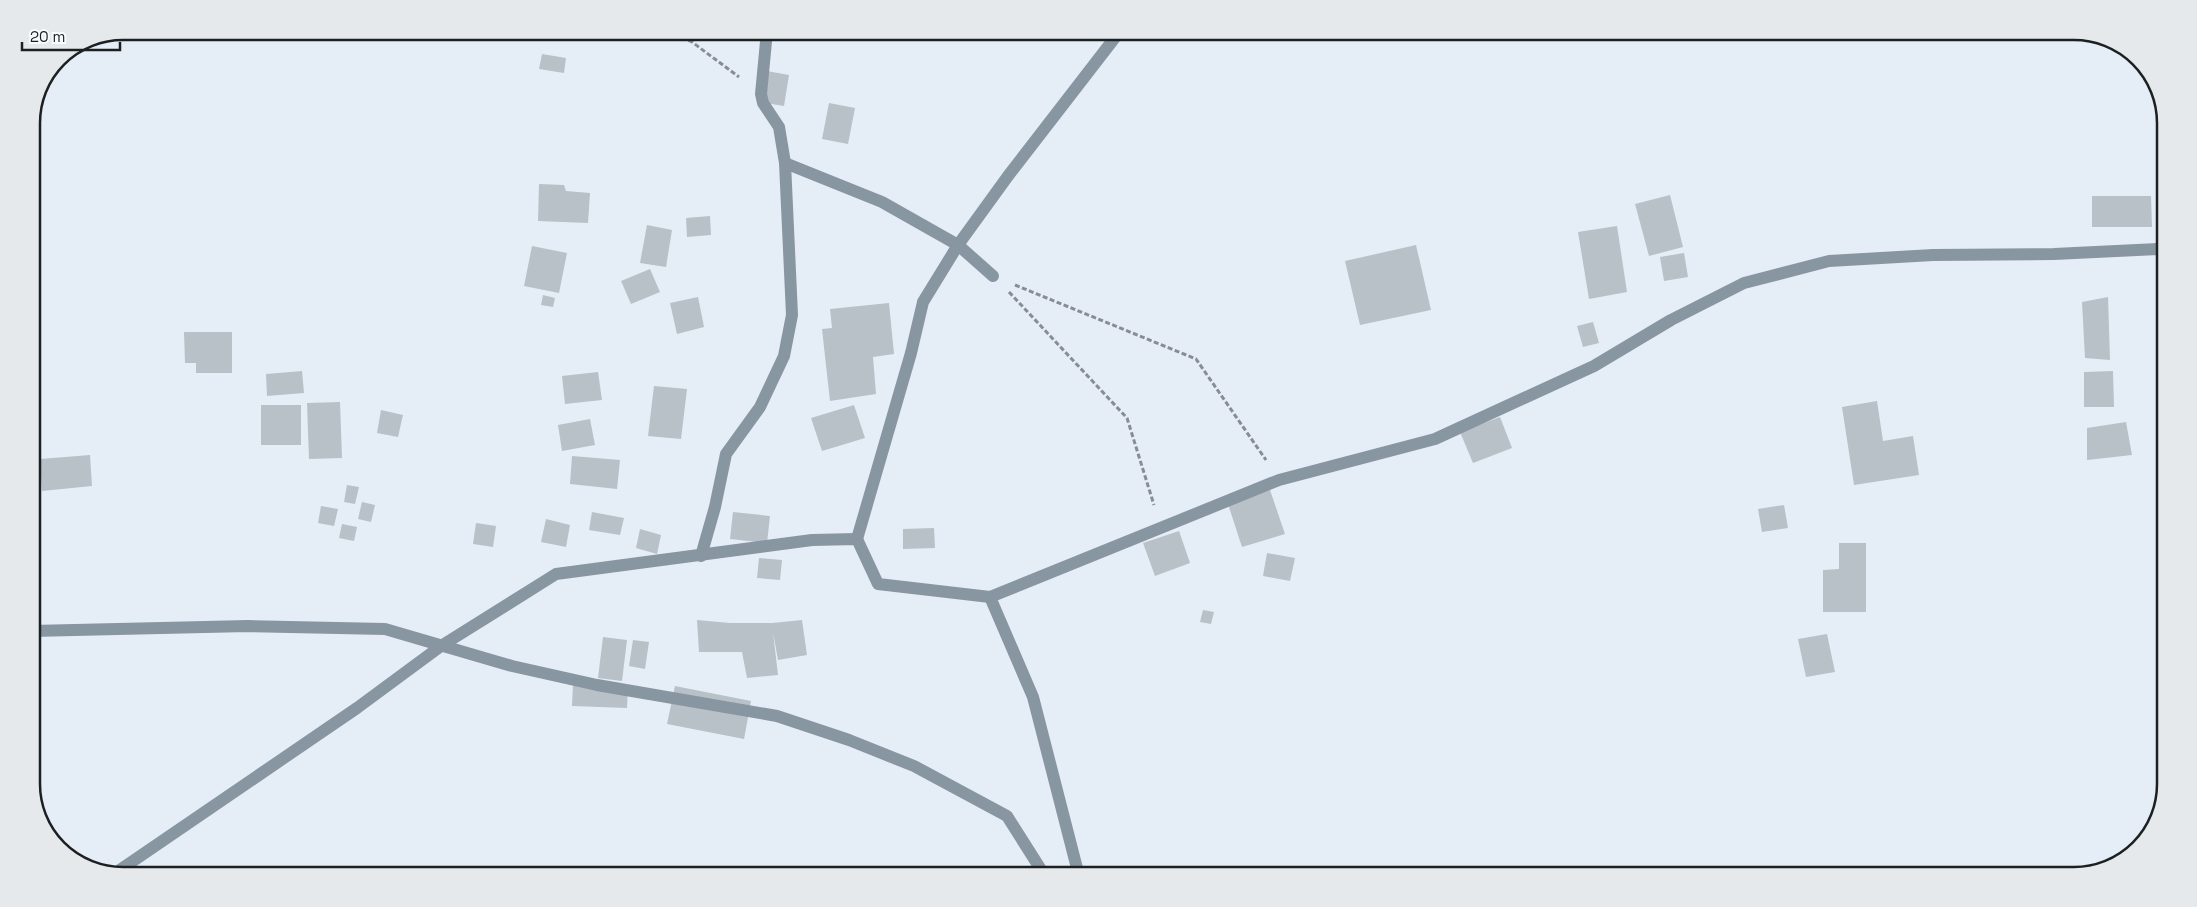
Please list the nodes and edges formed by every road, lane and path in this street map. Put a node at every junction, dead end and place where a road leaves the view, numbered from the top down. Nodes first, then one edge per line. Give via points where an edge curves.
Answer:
1 (688, 40) edge
2 (766, 40) edge
3 (1113, 40) edge
4 (761, 94) junction
5 (785, 163) junction
6 (958, 245) junction
7 (2157, 249) edge
8 (993, 276) junction
9 (1279, 480) junction
10 (1162, 527) junction
11 (857, 539) junction
12 (701, 556) junction
13 (990, 597) junction
14 (40, 631) edge
15 (441, 646) junction
16 (124, 867) edge
17 (1039, 867) edge
18 (1077, 867) edge

1 - 4 path
2 - 4 street
3 - 6 street
4 - 5 street via 763,103 779,127
5 - 6 street via 882,202
5 - 12 street via 792,315 784,356 760,408 726,454
6 - 8 street
6 - 11 street via 923,302
7 - 9 street via 1829,261 1744,283 1671,320 1594,366 1435,439
8 - 9 path via 1196,359
8 - 10 path via 1127,418
9 - 10 street
10 - 13 street
11 - 12 street via 812,540
11 - 13 street via 878,584
12 - 15 street via 556,574
13 - 18 street via 1033,697
14 - 15 street via 248,626 385,630
15 - 16 street
15 - 17 street via 512,666 597,684 778,716 849,740 914,766 1007,816

